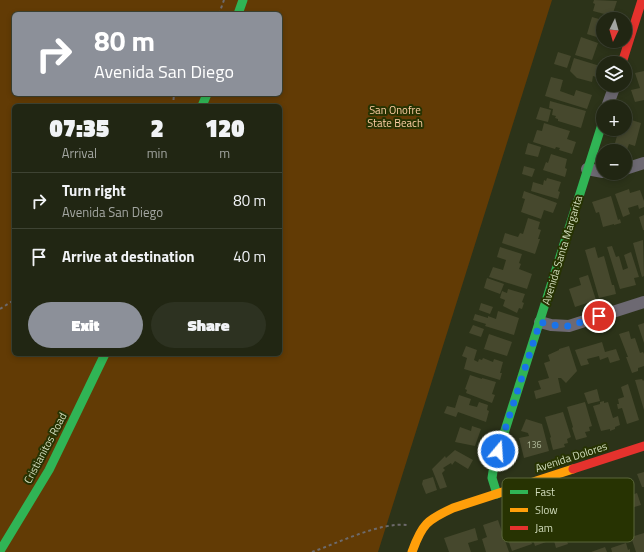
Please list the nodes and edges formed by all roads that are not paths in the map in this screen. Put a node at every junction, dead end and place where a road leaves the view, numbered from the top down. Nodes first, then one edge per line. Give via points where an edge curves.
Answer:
1 (244, 0) edge
2 (642, 0) edge
3 (239, 12) edge
4 (640, 17) edge
5 (625, 56) edge
6 (598, 136) edge
7 (644, 163) edge
8 (632, 167) edge
9 (587, 170) junction
10 (596, 171) edge
11 (644, 302) edge
12 (540, 322) junction
13 (104, 356) edge
14 (644, 446) edge
15 (546, 478) edge
16 (502, 492) edge
17 (497, 494) junction
18 (0, 551) edge
19 (412, 552) edge

1 - 3 street
2 - 4 street
4 - 5 street
6 - 9 street, Avenida Santa Margarita
7 - 8 street
9 - 10 street
9 - 12 street, Avenida Santa Margarita
11 - 12 street via 569,326
12 - 17 street, Avenida Santa Margarita via 494,465 492,478
13 - 18 street, Cristianitos Road via 49,470
14 - 15 street, Avenida Dolores
16 - 17 street, Avenida Dolores
17 - 19 street, Avenida Dolores via 447,510 429,519 420,529

